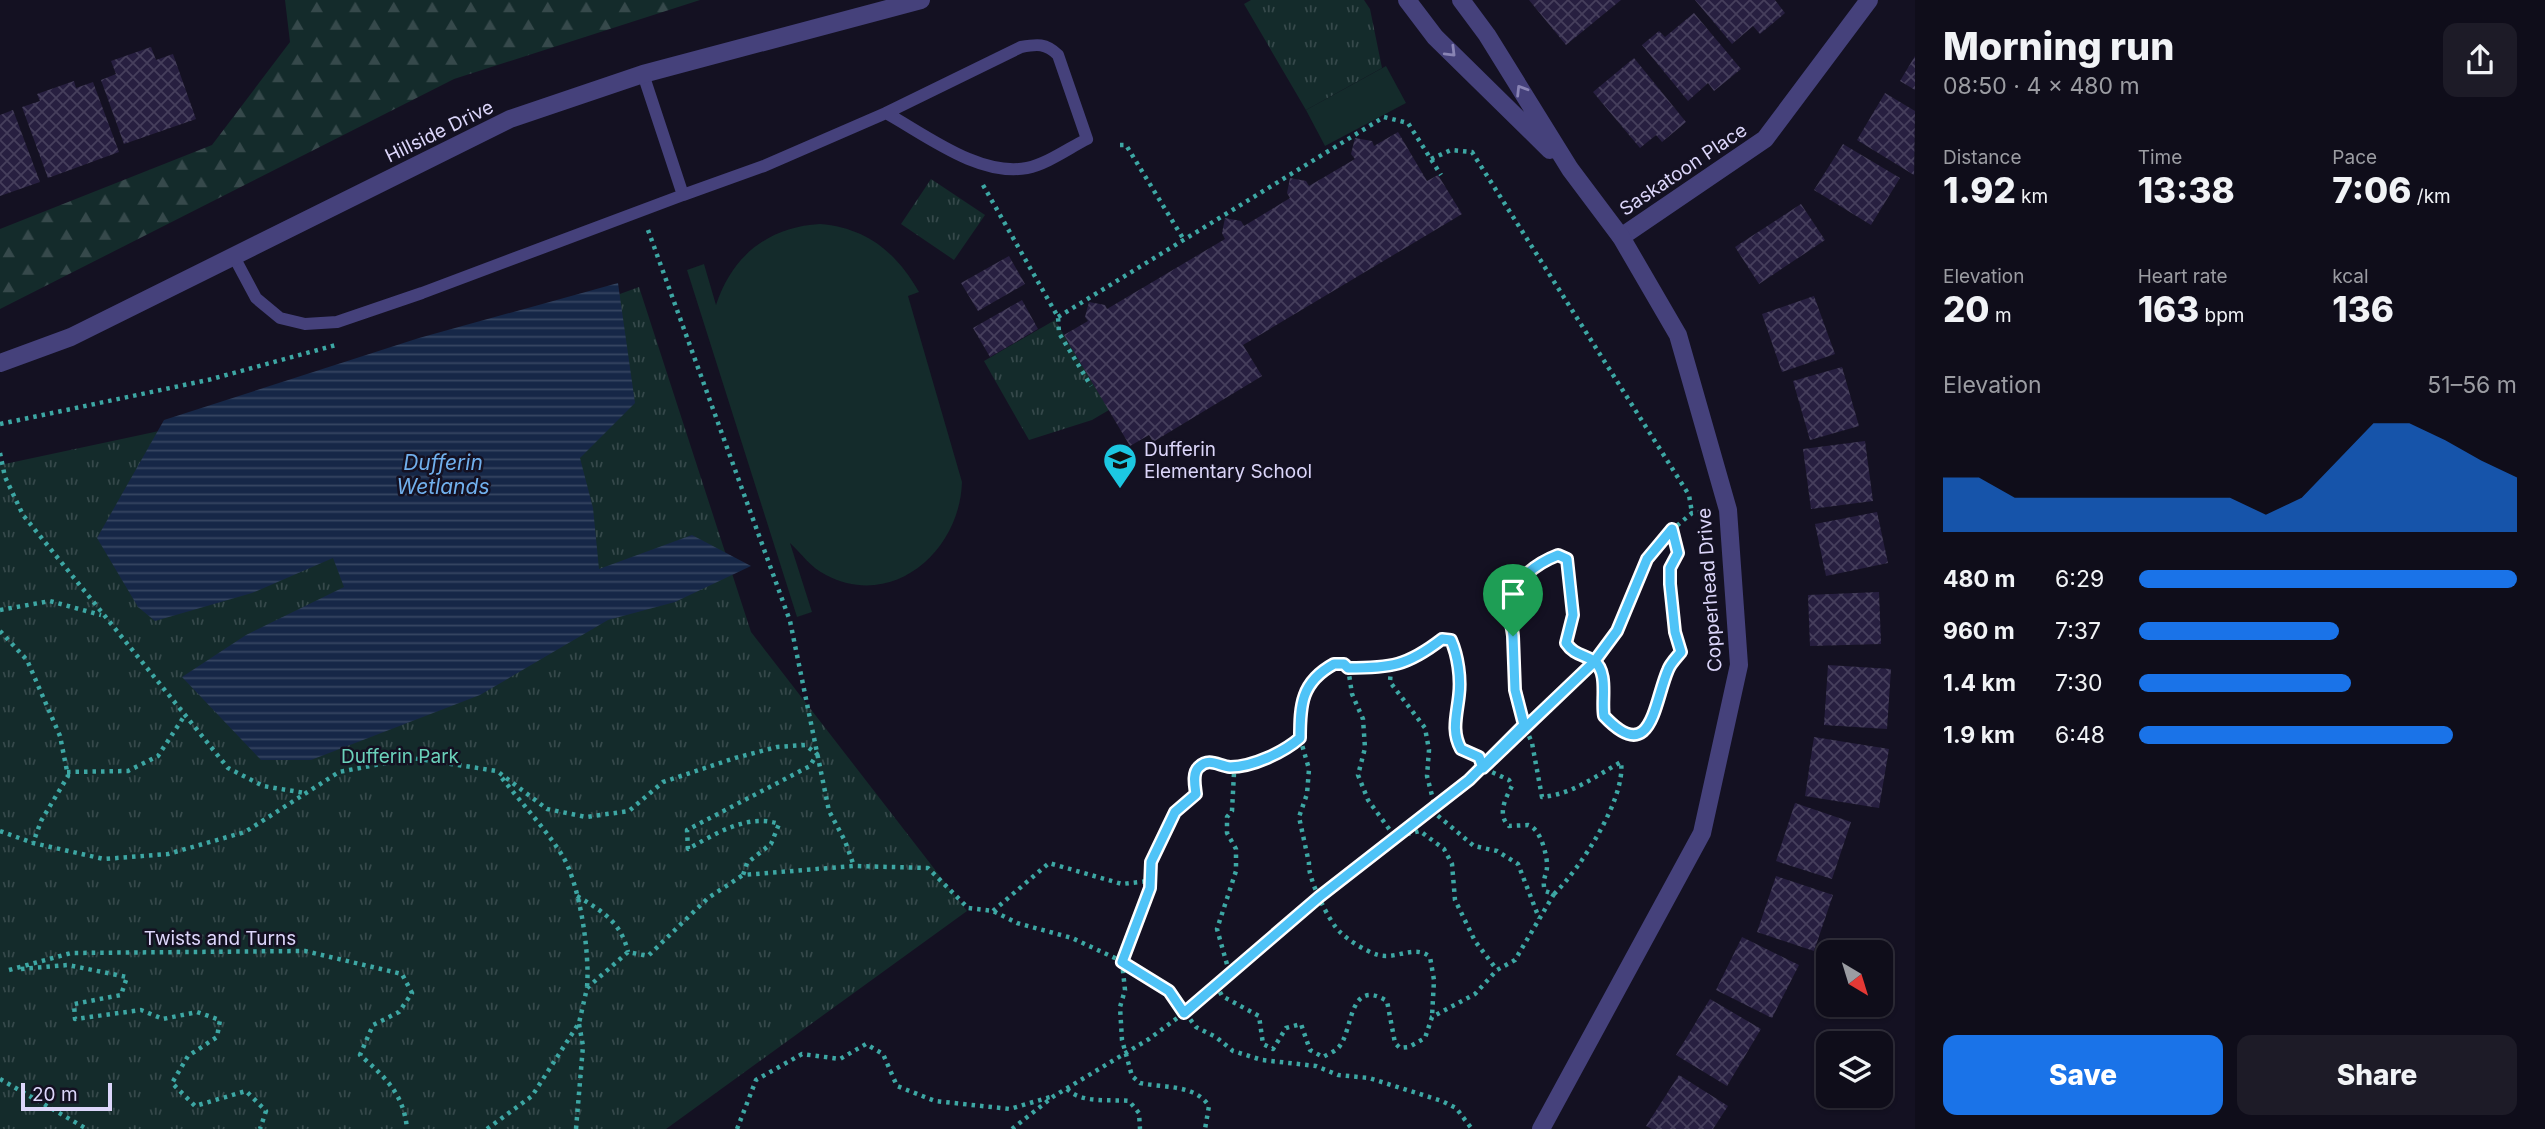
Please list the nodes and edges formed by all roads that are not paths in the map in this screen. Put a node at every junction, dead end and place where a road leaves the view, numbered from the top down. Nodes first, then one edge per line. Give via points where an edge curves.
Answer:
1 (921, 0) edge
2 (1407, 0) edge
3 (1461, 0) edge
4 (1869, 0) edge
5 (643, 74) junction
6 (886, 113) junction
7 (1570, 169) junction
8 (683, 195) junction
9 (1621, 237) junction
10 (233, 255) junction
11 (0, 363) edge
12 (1541, 1129) edge

1 - 5 street, Hillside Drive
2 -> 7 street, Copperhead Drive via 1435,37
7 -> 3 street, Copperhead Drive
4 - 9 street, Saskatoon Place via 1765,139
5 - 8 lane
5 - 10 street, Hillside Drive via 510,119
6 - 6 lane via 1021,47 1037,44 1049,46 1058,55 1087,139 1029,167 1003,169 966,157
6 - 8 lane
7 - 9 street, Copperhead Drive
8 - 10 lane via 337,322 305,324 280,318 256,298
9 - 12 street, Copperhead Drive via 1678,335 1728,510 1739,666 1702,833
10 - 11 street, Hillside Drive via 71,337

